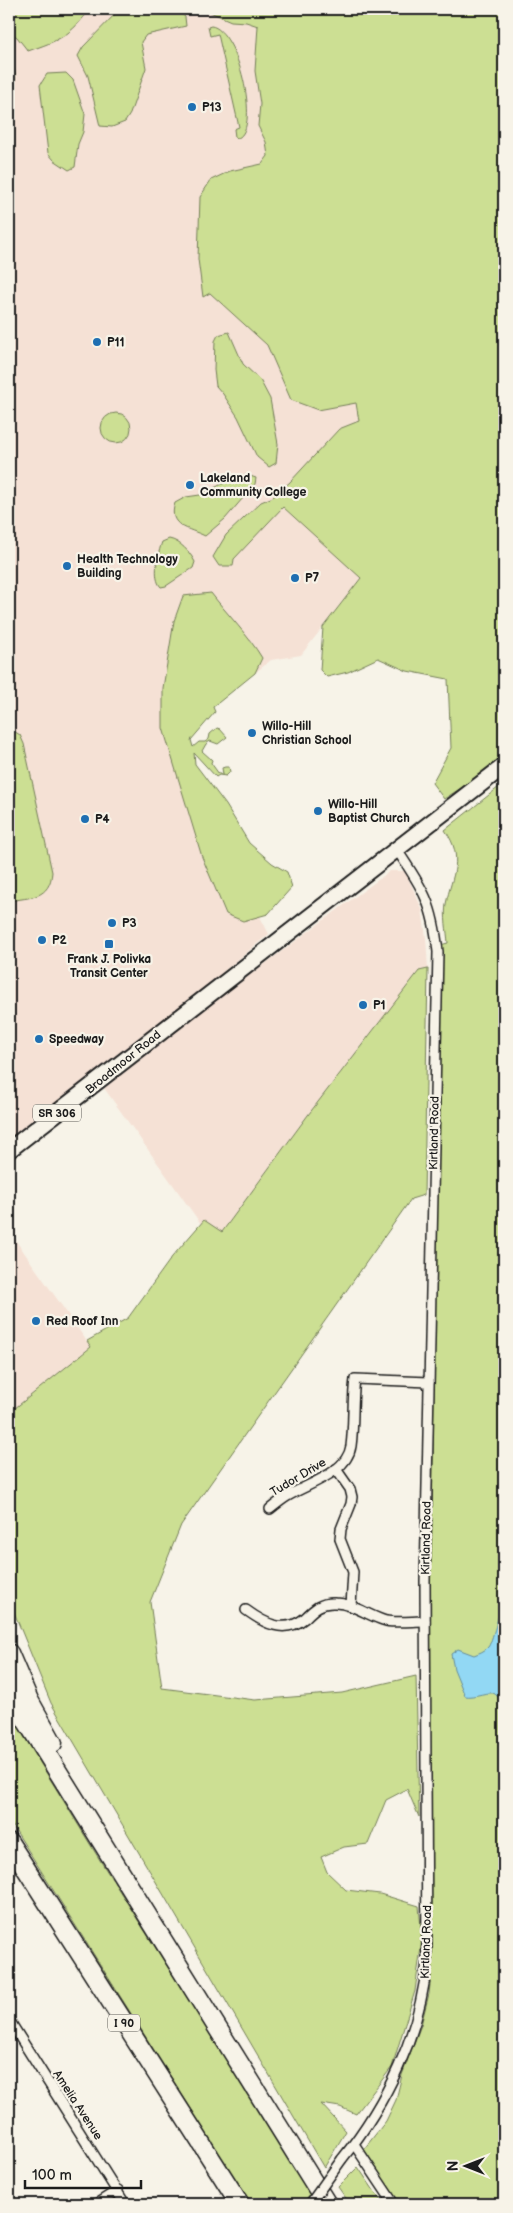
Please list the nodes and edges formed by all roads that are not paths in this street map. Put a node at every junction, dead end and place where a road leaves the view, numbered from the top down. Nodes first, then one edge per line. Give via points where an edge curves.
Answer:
1 (504, 766) edge
2 (397, 850) junction
3 (9, 1150) edge
4 (429, 1382) junction
5 (336, 1469) junction
6 (270, 1509) dead end
7 (351, 1606) junction
8 (246, 1610) dead end
9 (425, 1622) junction
10 (9, 1653) edge
11 (9, 1693) edge
12 (9, 1843) edge
13 (146, 1912) junction
14 (9, 2020) edge
15 (354, 2144) junction
16 (118, 2190) junction
17 (96, 2204) edge
18 (125, 2204) edge
19 (240, 2204) edge
20 (310, 2204) edge
21 (327, 2204) edge
22 (394, 2204) edge

1 - 2 main road, SR 306
2 - 3 main road, Broadmoor Road / SR 306
2 - 4 street, Kirtland Road via 421,884 431,907 438,952
4 - 5 street, Tudor Drive via 355,1379 351,1447
4 - 9 street, Kirtland Road
5 - 6 street, Tudor Drive
5 - 7 street via 352,1497 340,1539 353,1572
7 - 8 street via 334,1602 316,1607 303,1620 284,1627 267,1624
7 - 9 street via 388,1621
9 - 15 street, Kirtland Road via 428,1935 425,1986 416,2022 390,2086
10 - 13 highway via 29,1700
11 - 13 highway
12 - 19 highway, I 90
13 - 21 highway
14 - 16 street, Amelia Avenue
15 - 20 street, Kirtland Road, bridge
15 - 22 street
16 - 17 street
16 - 18 street, Amelia Avenue

